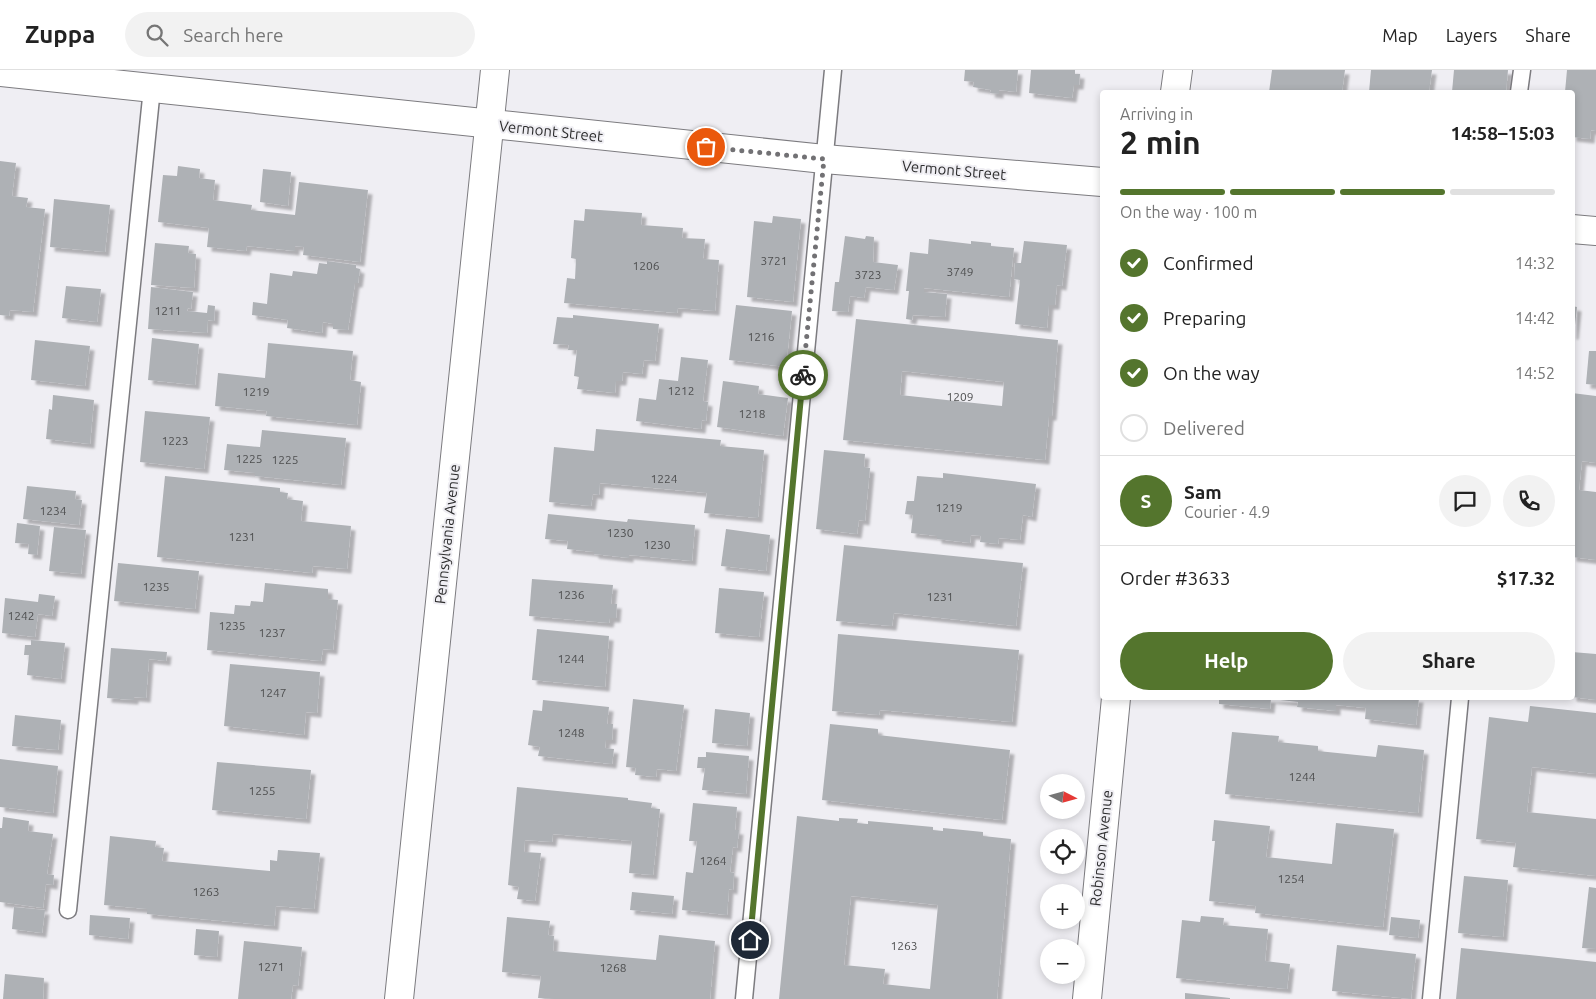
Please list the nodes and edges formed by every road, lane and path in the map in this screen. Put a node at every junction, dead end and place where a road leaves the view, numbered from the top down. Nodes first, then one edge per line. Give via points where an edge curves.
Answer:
1 (496, 70) edge
2 (833, 70) edge
3 (1178, 70) edge
4 (1522, 70) edge
5 (0, 72) edge
6 (152, 79) edge
7 (1175, 90) edge
8 (1519, 90) edge
9 (489, 124) junction
10 (824, 159) junction
11 (1100, 182) edge
12 (1575, 229) edge
13 (1596, 231) edge
14 (1116, 700) edge
15 (1460, 700) edge
16 (68, 910) dead end
17 (400, 999) edge
18 (744, 999) edge
19 (1087, 999) edge
20 (1430, 999) edge

1 - 9 street, Pennsylvania Avenue
2 - 10 lane
3 - 7 street
4 - 8 lane
5 - 6 street, Vermont Street
6 - 9 street, Vermont Street
6 - 16 lane
9 - 10 street, Vermont Street
9 - 17 street, Pennsylvania Avenue
10 - 11 street, Vermont Street
10 - 18 lane
12 - 13 street
14 - 19 street, Robinson Avenue
15 - 20 lane

